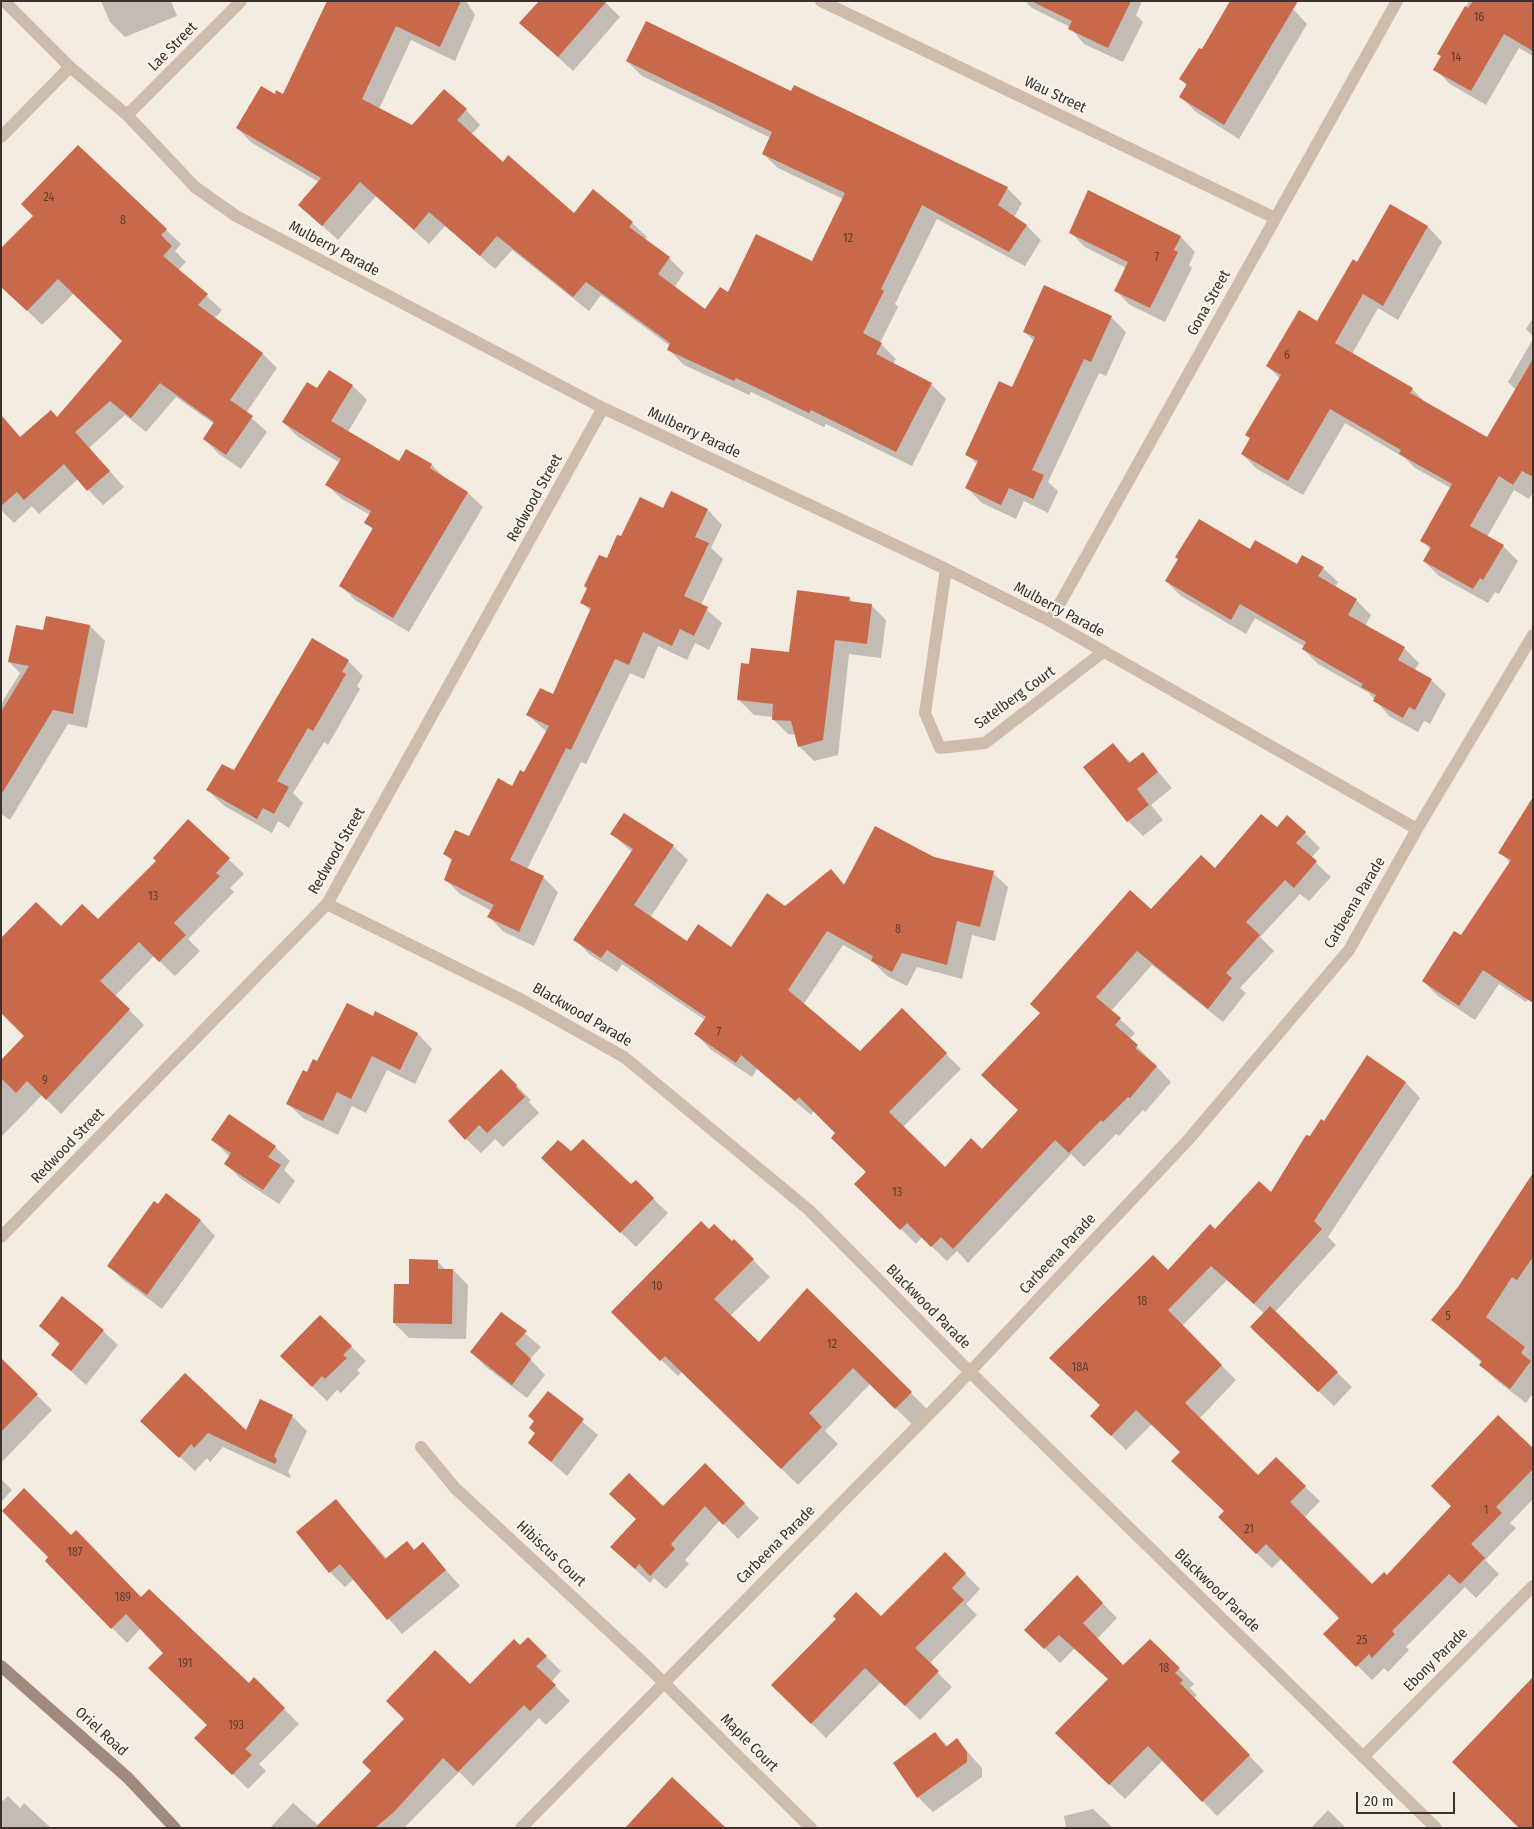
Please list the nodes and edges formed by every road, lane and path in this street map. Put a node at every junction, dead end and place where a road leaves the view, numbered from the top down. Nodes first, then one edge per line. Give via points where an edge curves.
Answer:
1 (4, 1) edge
2 (241, 1) edge
3 (821, 1) edge
4 (1397, 1) edge
5 (70, 67) junction
6 (127, 115) junction
7 (1, 137) edge
8 (1275, 218) junction
9 (603, 408) junction
10 (946, 569) junction
11 (1050, 621) junction
12 (1533, 634) edge
13 (1103, 652) junction
14 (1417, 829) junction
15 (327, 904) junction
16 (1, 1237) edge
17 (970, 1372) junction
18 (421, 1446) dead end
19 (1533, 1586) edge
20 (1, 1666) edge
21 (663, 1682) junction
22 (1363, 1757) junction
23 (176, 1828) edge
24 (520, 1828) edge
25 (811, 1828) edge
26 (1436, 1828) edge

1 - 5 street, Mulberry Parade
2 - 6 street, Lae Street
3 - 8 street, Wau Street
4 - 8 street, Gona Street
5 - 6 street, Mulberry Parade
5 - 7 street
6 - 9 street, Mulberry Parade via 195,187 236,216
8 - 11 street, Gona Street
9 - 10 street, Mulberry Parade
9 - 15 street, Redwood Street
10 - 11 street, Mulberry Parade
10 - 13 street, Satelberg Court via 925,713 940,748 985,743
11 - 13 street, Mulberry Parade
12 - 14 street, Carbeena Parade
13 - 14 street, Mulberry Parade
14 - 17 street, Carbeena Parade via 1349,950 1189,1139
15 - 16 street, Redwood Street
15 - 17 street, Blackwood Parade via 522,1000 624,1057 809,1210
17 - 21 street, Carbeena Parade
17 - 22 street, Blackwood Parade
18 - 21 street, Hibiscus Court via 455,1488
19 - 22 street, Ebony Parade
20 - 23 street, Oriel Road via 128,1778
21 - 24 street, Carbeena Parade
21 - 25 street, Maple Court
22 - 26 street, Blackwood Parade

